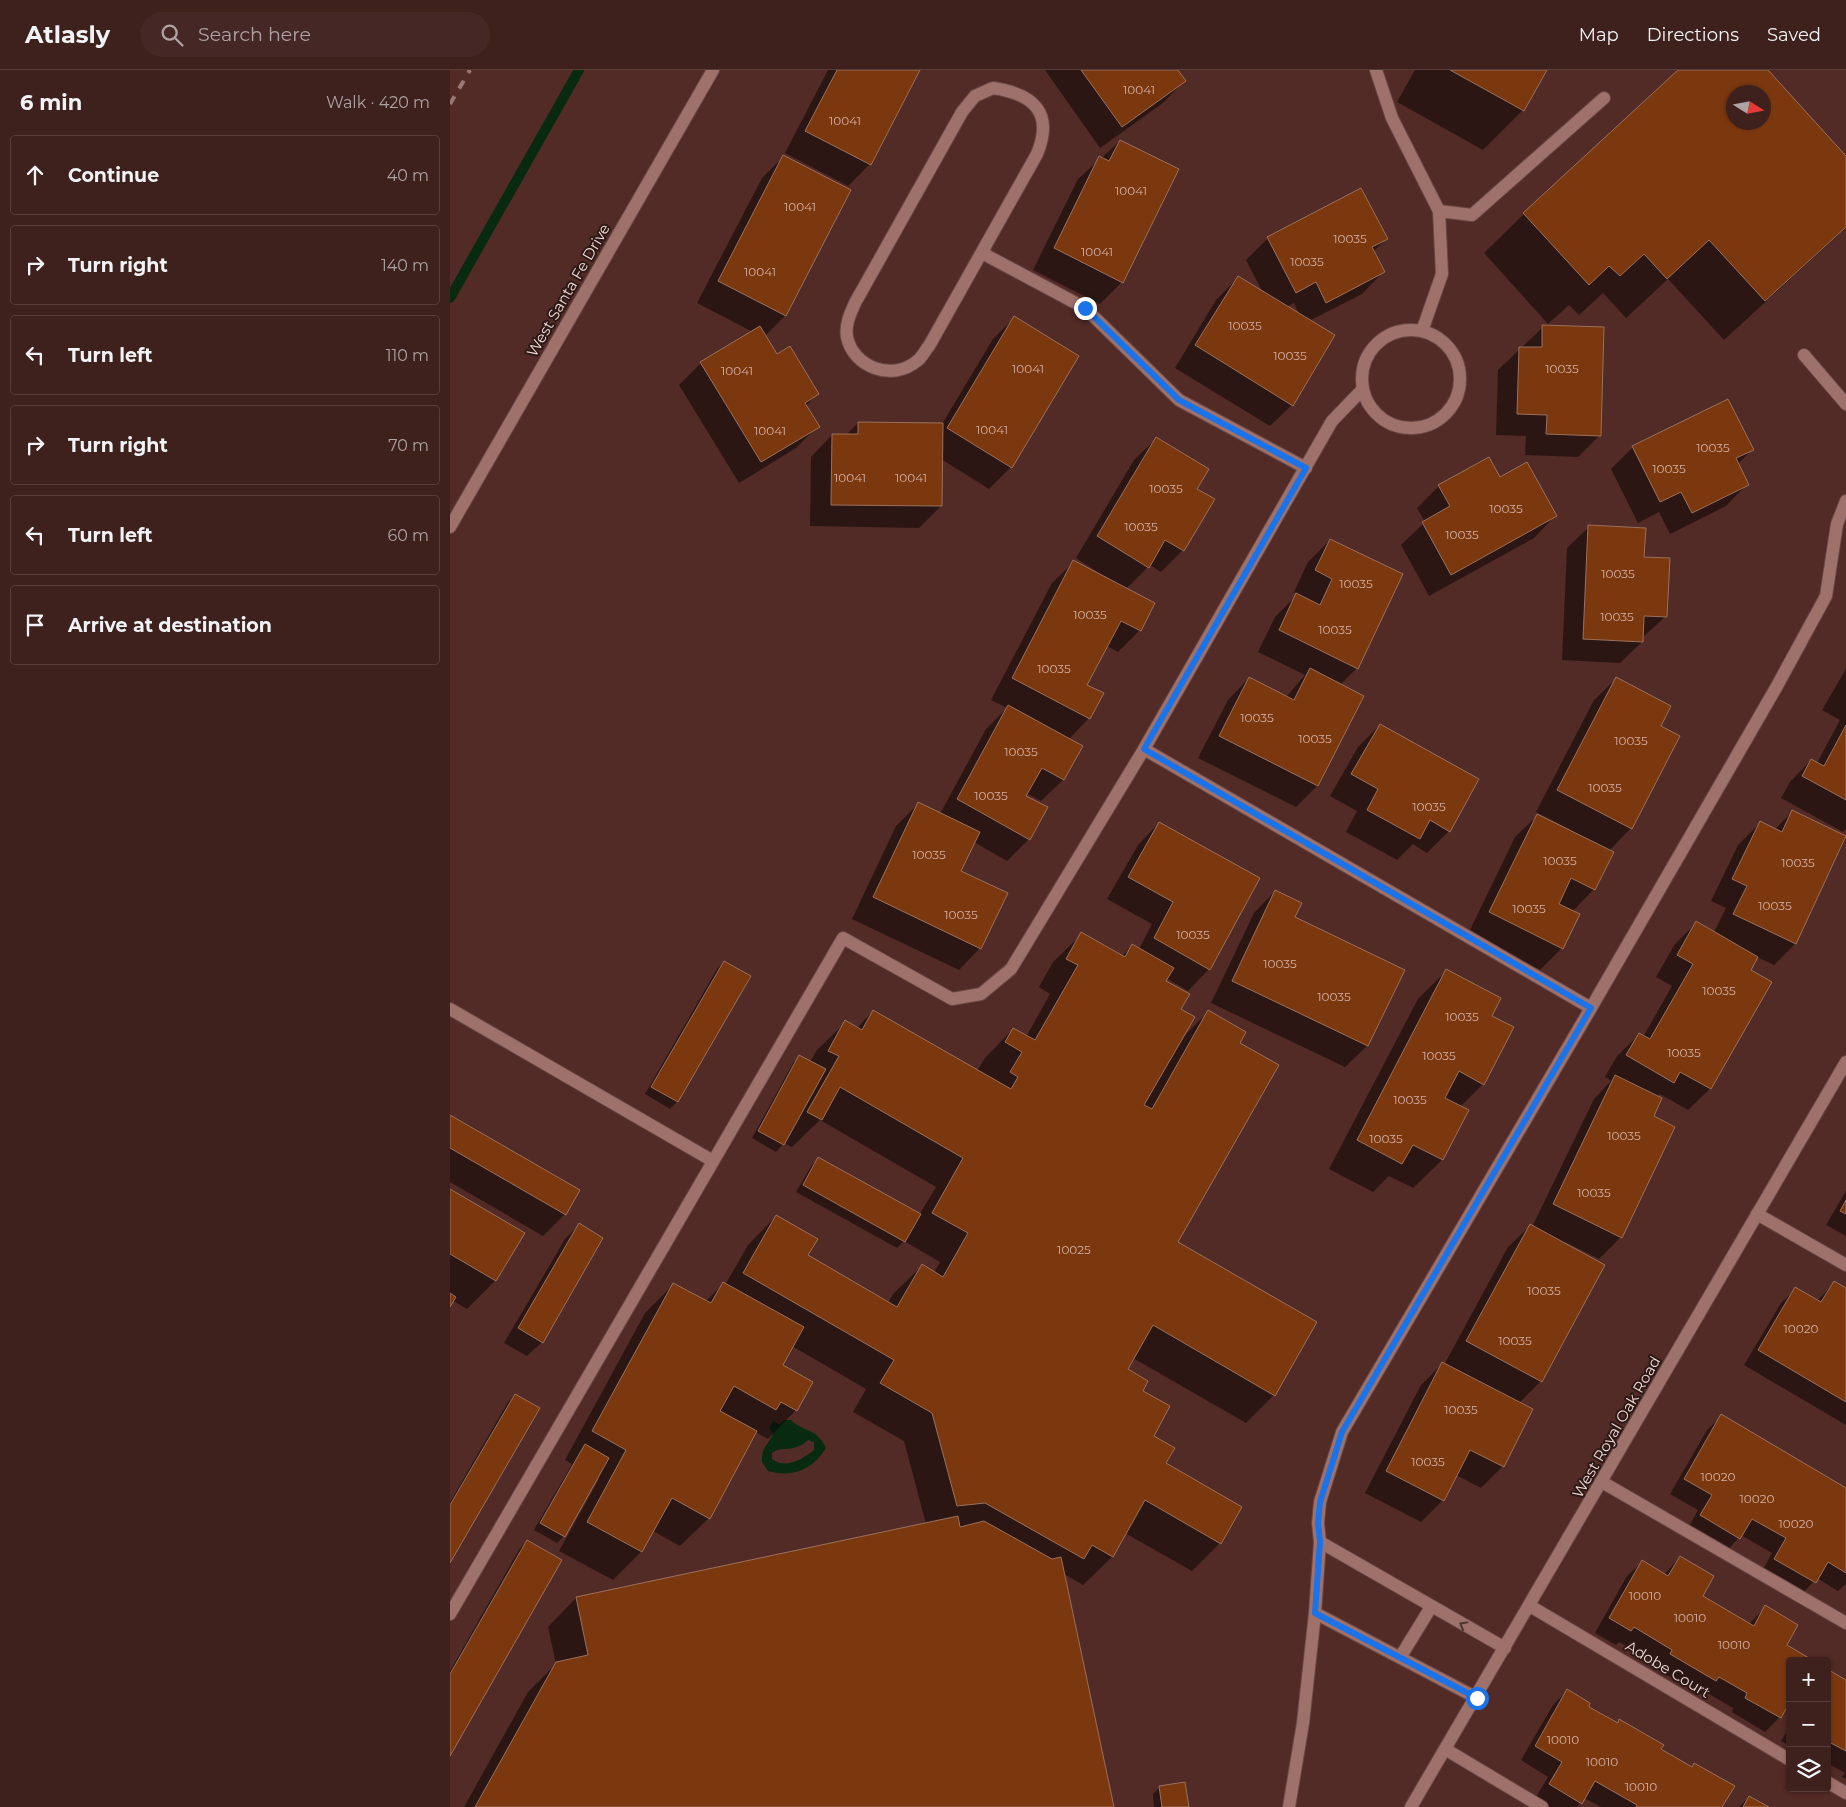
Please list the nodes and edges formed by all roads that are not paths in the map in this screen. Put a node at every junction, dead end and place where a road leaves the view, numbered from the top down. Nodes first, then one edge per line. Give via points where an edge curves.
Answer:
1 (713, 70) edge
2 (1376, 70) edge
3 (1604, 98) dead end
4 (1439, 210) junction
5 (982, 252) junction
6 (1422, 331) junction
7 (1804, 355) dead end
8 (1363, 389) junction
9 (1846, 404) edge
10 (1306, 468) junction
11 (1846, 501) edge
12 (450, 527) edge
13 (1144, 749) junction
14 (1591, 1008) junction
15 (450, 1009) edge
16 (1846, 1062) edge
17 (713, 1161) junction
18 (1757, 1214) junction
19 (1846, 1265) edge
20 (1602, 1482) junction
21 (1320, 1542) junction
22 (1530, 1606) junction
23 (1431, 1607) junction
24 (1315, 1613) junction
25 (450, 1614) edge
26 (1846, 1623) edge
27 (1505, 1648) junction
28 (1401, 1656) junction
29 (1477, 1698) junction
30 (1445, 1749) junction
31 (1786, 1758) edge
32 (1831, 1784) edge
33 (1846, 1793) edge
34 (1289, 1807) edge
35 (1411, 1807) edge
36 (1542, 1807) edge

1 - 12 street, West Santa Fe Drive
2 - 4 street via 1392,118
3 - 4 street via 1472,215
4 - 6 street via 1442,274
5 - 5 street via 1044,138 1044,121 1037,106 1011,91 993,88 975,96 962,112 855,303 848,320 851,351 866,365 883,371 900,369 917,361 929,346
5 - 10 street via 1085,308 1179,400
6 - 8 street via 1405,330 1377,344 1367,357 1362,373
6 - 8 street via 1449,347 1457,361 1458,393 1451,408 1440,419 1425,426 1393,425 1369,404
7 - 9 street
8 - 10 street via 1332,422
10 - 13 street
11 - 14 street via 1837,524 1826,596
13 - 14 street
13 - 17 street via 1011,969 981,994 952,999 843,938
14 - 21 street via 1342,1432 1320,1502
15 - 17 street
16 - 18 street, West Royal Oak Road
17 - 25 street
18 - 19 street
18 - 20 street, West Royal Oak Road
20 - 22 street, West Royal Oak Road
20 - 26 street
21 - 23 street
21 - 24 street
22 - 27 street, West Royal Oak Road
22 - 31 street, Adobe Court
27 -> 23 street
23 - 28 street
24 - 28 street
24 - 34 street via 1303,1723
27 - 29 street, West Royal Oak Road
28 - 29 street
29 - 30 street, West Royal Oak Road
30 - 35 street, West Royal Oak Road
30 - 36 street
32 - 33 street

